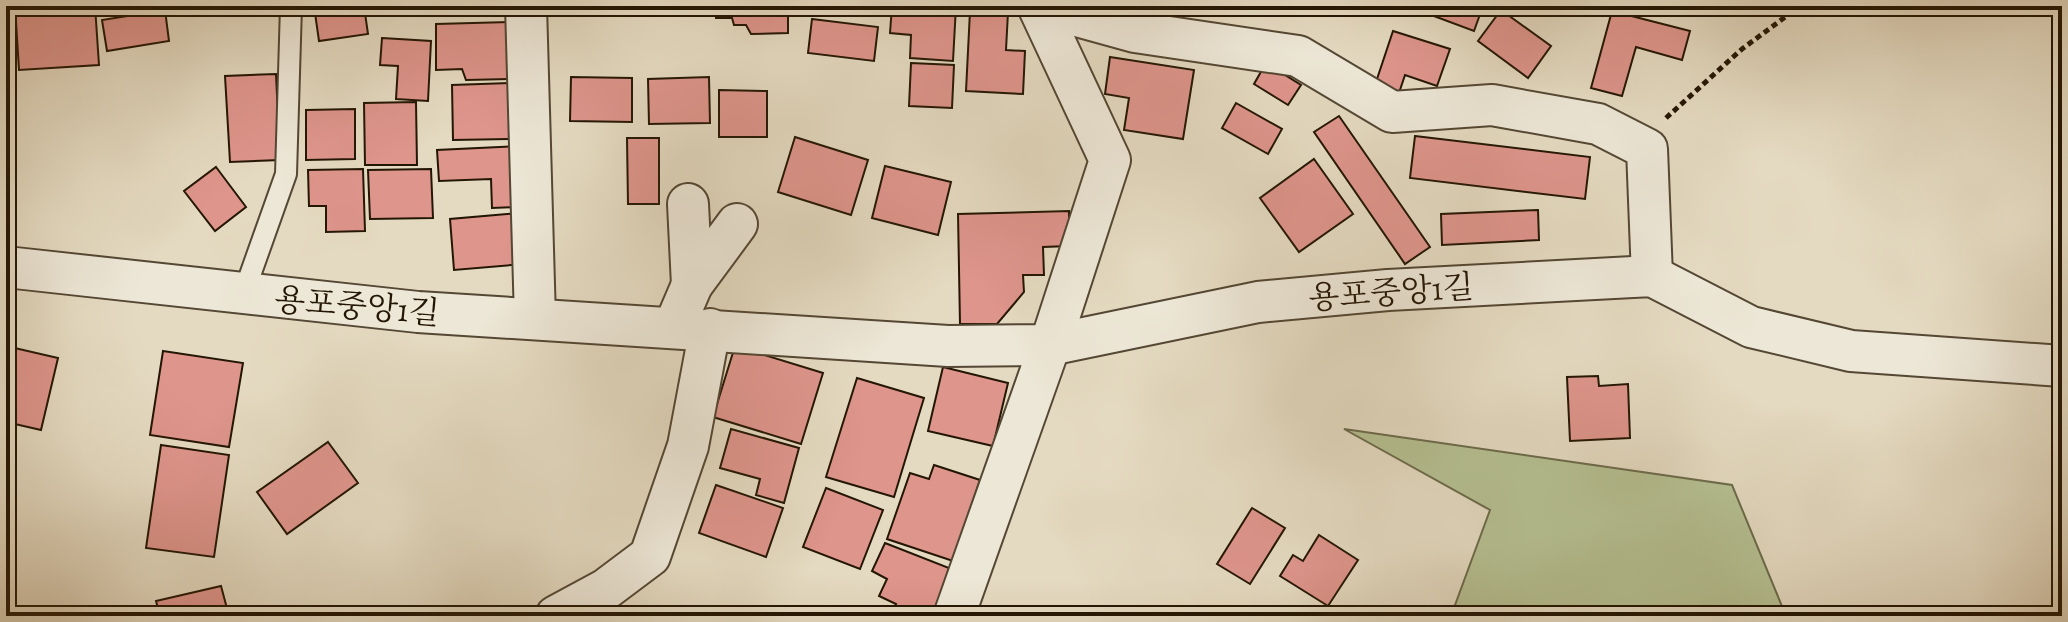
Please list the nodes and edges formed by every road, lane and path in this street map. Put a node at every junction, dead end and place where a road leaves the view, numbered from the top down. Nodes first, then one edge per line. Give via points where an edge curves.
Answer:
1 (291, 6) edge
2 (526, 6) edge
3 (1039, 6) edge
4 (1800, 6) edge
5 (1647, 149) junction
6 (688, 204) dead end
7 (737, 224) dead end
8 (6, 267) edge
9 (1652, 276) junction
10 (692, 285) junction
11 (243, 295) junction
12 (535, 319) junction
13 (692, 328) junction
14 (1050, 345) junction
15 (2062, 366) edge
16 (556, 616) edge
17 (954, 616) edge

1 - 11 lane via 286,174
2 - 12 street
3 - 5 street via 1135,32 1298,56 1392,112 1492,105 1598,124
3 - 14 street via 1110,160
4 - 5 path via 1670,110
5 - 9 street
6 - 10 street
7 - 10 street
8 - 11 street, 용포중앙1길
9 - 14 street, 용포중앙1길 via 1258,302
9 - 15 street via 1751,327 1851,351
10 - 13 street
11 - 12 street, 용포중앙1길
12 - 13 street, 용포중앙1길
13 - 14 street, 용포중앙1길 via 948,346
13 - 16 street via 688,446 650,556 606,589
14 - 17 street

